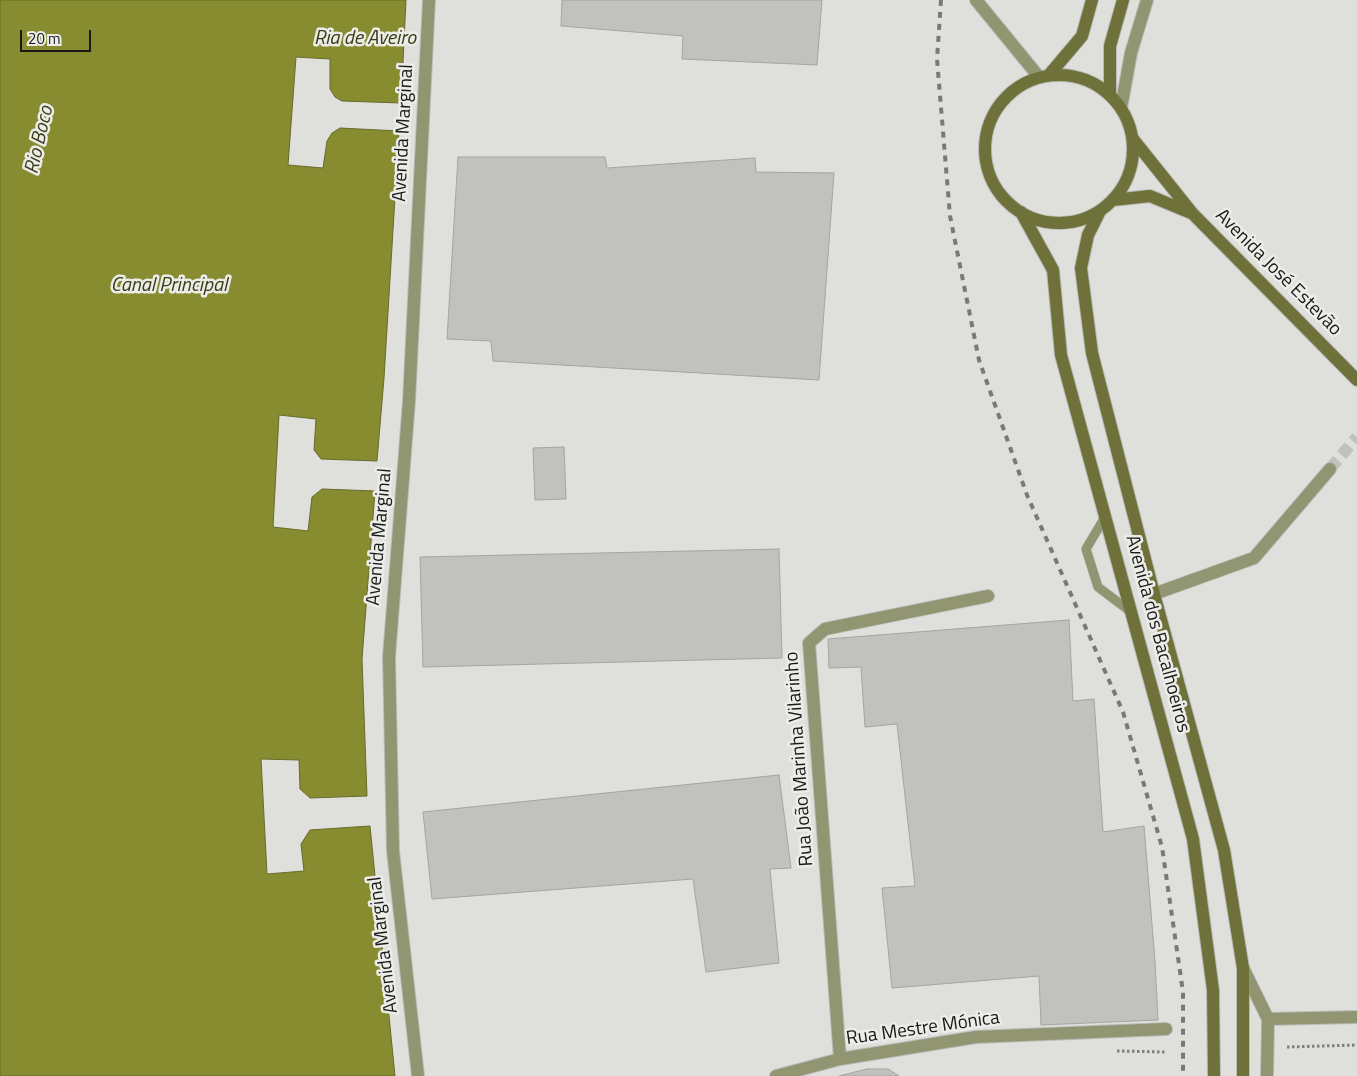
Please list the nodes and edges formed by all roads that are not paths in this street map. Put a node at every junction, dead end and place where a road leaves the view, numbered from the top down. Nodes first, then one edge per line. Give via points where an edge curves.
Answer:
1 (429, 0) edge
2 (976, 0) edge
3 (1092, 0) edge
4 (1123, 0) edge
5 (1147, 0) edge
6 (1044, 76) junction
7 (1110, 95) junction
8 (1121, 108) junction
9 (1133, 138) junction
10 (1113, 200) junction
11 (1100, 211) junction
12 (1021, 212) junction
13 (1193, 214) junction
14 (1357, 380) edge
15 (1330, 469) tunnel mouth
16 (1105, 516) junction
17 (1154, 594) junction
18 (988, 596) dead end
19 (1131, 612) junction
20 (1243, 968) junction
21 (1357, 1017) edge
22 (1268, 1019) junction
23 (1166, 1029) dead end
24 (840, 1059) junction
25 (418, 1076) edge
26 (776, 1076) edge
27 (1214, 1076) edge
28 (1243, 1076) edge
29 (1267, 1076) edge

1 - 25 street, Avenida Marginal via 409,401 389,658 392,851
2 - 6 street
3 - 6 main road, Avenida dos Bacalhoeiros via 1082,36
4 - 7 main road via 1110,46
5 - 8 street via 1131,53
6 - 7 main road, Avenida dos Bacalhoeiros via 1065,74 1082,78
6 - 12 main road, Avenida dos Bacalhoeiros via 1018,86 1005,97 995,110 985,142 985,159 990,175 1008,202
7 - 8 main road, Avenida dos Bacalhoeiros
8 - 9 main road, Avenida dos Bacalhoeiros
9 - 10 main road, Avenida dos Bacalhoeiros via 1130,172
9 - 13 main road, Avenida José Estevão
10 - 11 main road, Avenida dos Bacalhoeiros
10 - 13 main road via 1150,196
11 - 12 main road, Avenida dos Bacalhoeiros via 1069,222 1052,223 1036,220
11 - 17 main road, Avenida dos Bacalhoeiros via 1088,235 1081,268 1092,353
12 - 16 main road, Avenida dos Bacalhoeiros via 1053,270 1061,354
13 - 14 main road, Avenida José Estevão
15 - 17 street via 1254,558
16 - 19 main road, Avenida dos Bacalhoeiros
16 - 19 lane via 1086,549 1098,587
17 - 20 main road, Avenida dos Bacalhoeiros via 1224,850
18 - 24 street, Rua João Marinha Vilarinho via 825,629 809,643
19 - 27 main road, Avenida dos Bacalhoeiros via 1193,839 1213,990
20 - 22 street
20 - 28 main road, Avenida dos Bacalhoeiros
21 - 22 street
22 - 29 street
23 - 24 street, Rua Mestre Mónica via 976,1037
24 - 26 street, Rua Mestre Mónica

